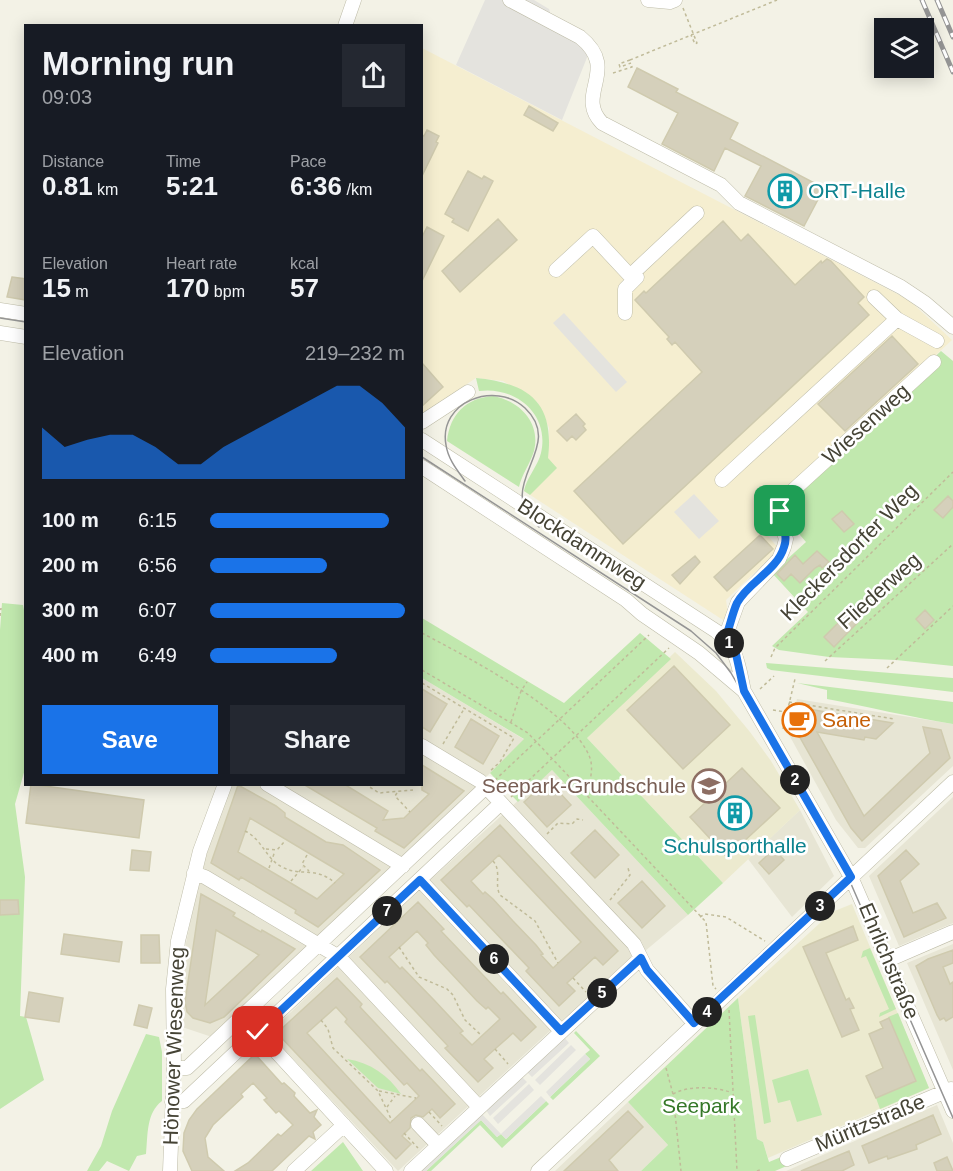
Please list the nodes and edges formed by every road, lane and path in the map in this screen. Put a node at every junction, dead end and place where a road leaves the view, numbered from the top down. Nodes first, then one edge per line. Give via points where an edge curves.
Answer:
1 (354, 0) edge
2 (510, 0) edge
3 (648, 0) edge
4 (675, 0) edge
5 (680, 0) edge
6 (777, 0) edge
7 (346, 24) edge
8 (692, 36) junction
9 (613, 73) dead end
10 (697, 213) dead end
11 (556, 270) dead end
12 (634, 280) junction
13 (874, 297) dead end
14 (0, 310) edge
15 (625, 313) dead end
16 (24, 314) edge
17 (897, 319) junction
18 (953, 327) edge
19 (0, 333) edge
20 (24, 337) edge
21 (937, 341) dead end
22 (934, 362) dead end
23 (468, 392) dead end
24 (423, 421) edge
25 (423, 441) edge
26 (423, 468) edge
27 (953, 472) edge
28 (722, 480) dead end
29 (953, 544) edge
30 (953, 606) edge
31 (1, 608) edge
32 (0, 616) edge
33 (652, 631) dead end
34 (423, 634) edge
35 (725, 639) junction
36 (671, 645) dead end
37 (736, 654) junction
38 (771, 657) dead end
39 (825, 661) dead end
40 (716, 666) junction
41 (887, 668) dead end
42 (423, 671) edge
43 (774, 676) dead end
44 (795, 678) dead end
45 (527, 682) dead end
46 (423, 684) edge
47 (760, 689) dead end
48 (521, 691) junction
49 (744, 691) junction
50 (789, 702) junction
51 (464, 709) junction
52 (773, 710) dead end
53 (787, 712) junction
54 (894, 719) dead end
55 (560, 720) junction
56 (511, 723) junction
57 (783, 729) dead end
58 (575, 736) junction
59 (537, 742) junction
60 (443, 744) dead end
61 (423, 747) edge
62 (552, 759) junction
63 (489, 781) junction
64 (953, 782) edge
65 (224, 786) edge
66 (270, 786) edge
67 (368, 786) edge
68 (413, 790) dead end
69 (398, 791) junction
70 (388, 792) junction
71 (587, 795) junction
72 (395, 796) junction
73 (506, 800) junction
74 (410, 812) dead end
75 (583, 820) dead end
76 (245, 831) dead end
77 (546, 834) dead end
78 (285, 842) dead end
79 (265, 849) junction
80 (276, 850) junction
81 (307, 855) dead end
82 (272, 858) junction
83 (493, 861) dead end
84 (403, 866) junction
85 (304, 867) junction
86 (269, 868) dead end
87 (628, 868) dead end
88 (299, 872) junction
89 (310, 872) junction
90 (194, 873) junction
91 (851, 877) junction
92 (420, 880) junction
93 (291, 881) dead end
94 (335, 883) dead end
95 (609, 901) dead end
96 (700, 917) junction
97 (953, 932) edge
98 (767, 944) dead end
99 (320, 946) junction
100 (399, 947) dead end
101 (339, 957) junction
102 (641, 958) junction
103 (888, 960) junction
104 (558, 963) dead end
105 (573, 978) dead end
106 (586, 992) dead end
107 (720, 993) dead end
108 (729, 1005) dead end
109 (321, 1020) dead end
110 (694, 1023) junction
111 (561, 1031) junction
112 (258, 1032) junction
113 (482, 1036) dead end
114 (495, 1049) dead end
115 (508, 1064) dead end
116 (666, 1065) dead end
117 (174, 1068) junction
118 (949, 1090) edge
119 (378, 1091) junction
120 (731, 1092) junction
121 (672, 1094) junction
122 (396, 1096) junction
123 (417, 1098) dead end
124 (172, 1101) junction
125 (479, 1107) junction
126 (386, 1108) junction
127 (953, 1111) edge
128 (429, 1112) dead end
129 (392, 1121) dead end
130 (418, 1124) dead end
131 (344, 1125) junction
132 (442, 1126) dead end
133 (404, 1133) dead end
134 (438, 1145) junction
135 (419, 1148) dead end
136 (787, 1159) dead end
137 (762, 1169) dead end
138 (540, 1170) edge
139 (170, 1171) edge
140 (294, 1171) edge
141 (386, 1171) edge
142 (411, 1171) edge
143 (681, 1171) edge
144 (737, 1171) edge
145 (757, 1171) edge

1 - 7 street
2 - 18 street via 580,37 596,53 599,66 592,106 602,123 721,185 739,203 901,287
3 - 4 street
5 - 8 path via 697,43
6 - 8 path, bridge
8 - 9 path, bridge via 619,64 620,67 630,63 632,67
10 - 12 street via 633,273 637,278
11 - 12 street via 593,236
12 - 15 street via 626,289
13 - 17 street
14 - 16 street
17 - 21 street
17 - 28 street
19 - 20 street
22 - 35 street, Wiesenweg via 789,494 780,511 786,539 779,559 738,602
23 - 24 street
25 - 35 street, Blockdammweg
26 - 40 street, Blockdammweg via 626,600
27 - 38 path, Kleckersdorfer Weg via 775,648
29 - 39 path, Fliederweg
30 - 41 path
31 - 32 path
33 - 55 path
34 - 48 path
35 - 37 street, Blockdammweg
36 - 58 path
37 - 40 street
37 - 49 street, Blockdammweg
40 - 49 street, Blockdammweg
42 - 56 path
43 - 47 path
44 - 50 path
45 - 48 path
46 - 51 path
48 - 55 path
48 - 56 path
49 - 91 street, Ehrlichstraße
50 - 53 path
50 - 54 path
51 - 60 path
51 - 63 path via 514,738
52 - 53 path
53 - 57 path
55 - 58 path
55 - 59 path
56 - 59 path
58 - 62 path
58 - 71 path via 591,760
59 - 62 path
59 - 63 path
61 - 63 street via 478,780
62 - 71 path
62 - 73 path
63 - 73 street
63 - 84 street
64 - 91 street
65 - 90 street, Hönower Wiesenweg
66 - 84 street
67 - 70 path via 379,793
68 - 69 path
69 - 70 path
69 - 72 path
70 - 72 path
71 - 96 path
72 - 74 path
73 - 92 street
73 - 102 street via 634,944
75 - 77 path via 558,823
76 - 79 path
78 - 80 path
79 - 80 path
79 - 82 path
80 - 82 path
81 - 85 path
82 - 86 path
82 - 88 path via 283,868
83 - 104 path via 498,870 500,895 535,921
84 - 99 street
85 - 88 path
85 - 89 path
87 - 95 path via 630,875
88 - 89 path
88 - 93 path
89 - 94 path via 325,875
90 - 99 street
90 - 117 street, Hönower Wiesenweg via 173,980
91 - 103 street, Ehrlichstraße
91 - 110 street
92 - 101 street
92 - 111 street
96 - 98 path via 726,917
96 - 107 path via 706,922 713,986
97 - 103 street
99 - 101 street
99 - 117 street via 187,1068
100 - 113 path via 419,976 447,988 465,1020
101 - 112 street
101 - 125 street
102 - 110 street
102 - 111 street
103 - 118 street, Ehrlichstraße
105 - 106 path
108 - 120 path
109 - 119 path via 333,1048
110 - 138 street
111 - 125 street
112 - 124 street via 184,1101
112 - 131 street
114 - 115 path
116 - 121 path
117 - 124 street, Hönower Wiesenweg
118 - 127 street, Ehrlichstraße
118 - 136 street, Müritzstraße
119 - 122 path
119 - 126 path
120 - 121 path via 707,1088
120 - 144 path
121 - 143 path
122 - 123 path
122 - 126 path
124 - 139 street, Hönower Wiesenweg
125 - 134 street
126 - 129 path
128 - 132 path
130 - 134 street
131 - 140 street
131 - 141 street
133 - 135 path
134 - 142 street
137 - 145 path

